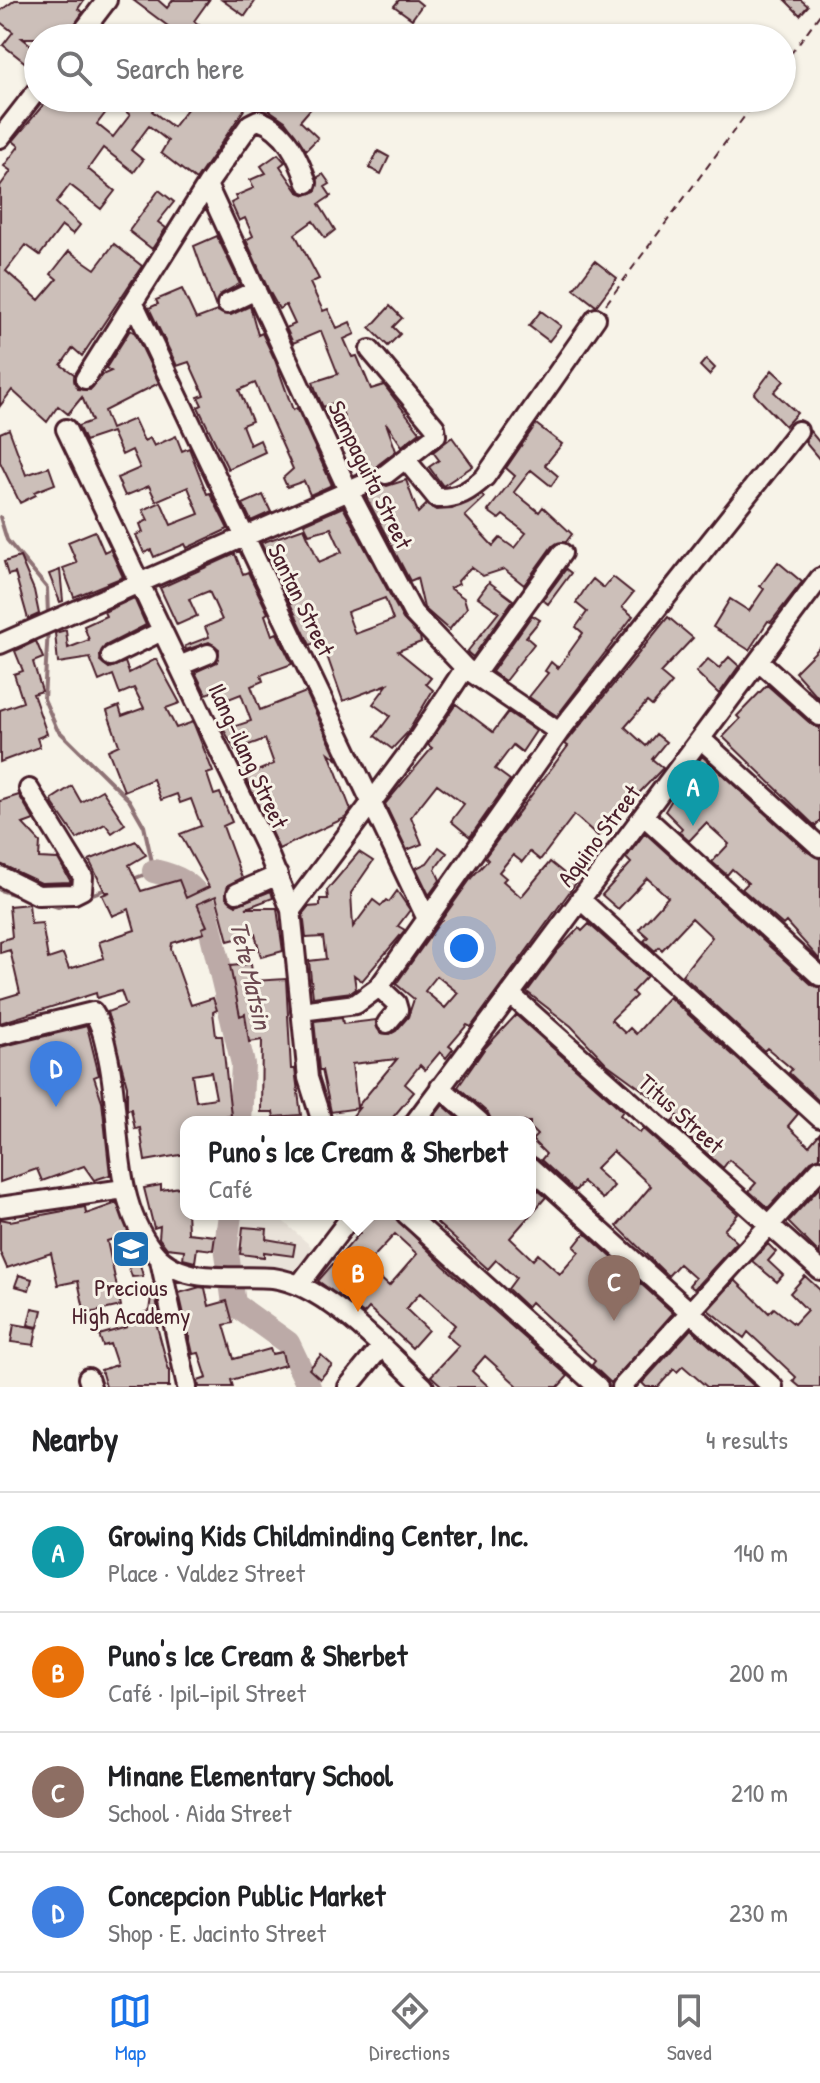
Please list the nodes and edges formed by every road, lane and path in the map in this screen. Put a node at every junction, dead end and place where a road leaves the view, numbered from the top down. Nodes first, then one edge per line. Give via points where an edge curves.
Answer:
1 (107, 0) edge
2 (820, 14) edge
3 (89, 24) edge
4 (796, 47) edge
5 (24, 107) edge
6 (748, 112) edge
7 (0, 138) edge
8 (307, 183) dead end
9 (207, 185) junction
10 (256, 290) junction
11 (134, 304) junction
12 (227, 304) dead end
13 (596, 318) joint
14 (370, 350) dead end
15 (85, 379) dead end
16 (66, 429) dead end
17 (798, 431) dead end
18 (406, 460) junction
19 (386, 474) dead end
20 (367, 483) dead end
21 (348, 490) junction
22 (244, 537) junction
23 (562, 553) dead end
24 (820, 578) edge
25 (139, 584) junction
26 (162, 631) junction
27 (0, 644) edge
28 (208, 654) dead end
29 (111, 656) dead end
30 (759, 661) junction
31 (179, 666) junction
32 (470, 671) junction
33 (820, 716) edge
34 (559, 732) junction
35 (702, 740) junction
36 (29, 789) dead end
37 (371, 803) junction
38 (644, 816) junction
39 (820, 847) edge
40 (278, 875) junction
41 (0, 876) edge
42 (237, 893) dead end
43 (580, 899) junction
44 (291, 910) junction
45 (426, 917) junction
46 (820, 976) edge
47 (379, 987) junction
48 (510, 994) junction
49 (301, 1011) junction
50 (387, 1023) dead end
51 (0, 1035) edge
52 (440, 1087) junction
53 (320, 1116) edge
54 (419, 1116) edge
55 (473, 1116) edge
56 (820, 1118) edge
57 (820, 1169) edge
58 (536, 1172) edge
59 (124, 1189) junction
60 (0, 1207) edge
61 (348, 1220) edge
62 (413, 1220) edge
63 (769, 1225) junction
64 (160, 1260) junction
65 (820, 1270) edge
66 (300, 1284) junction
67 (691, 1311) junction
68 (381, 1347) junction
69 (187, 1387) edge
70 (348, 1387) edge
71 (424, 1387) edge
72 (598, 1387) edge
73 (622, 1387) edge
74 (773, 1387) edge

1 - 3 street
2 - 4 path
5 - 7 street
6 - 13 path
8 - 9 street via 293,147 258,120
9 - 10 street, Sampaguita Street
9 - 11 street
10 - 12 street
10 - 21 street, Sampaguita Street
11 - 15 street
11 - 22 street, Santan Street
13 - 18 street via 471,490 437,498
14 - 18 street via 435,427 436,435
16 - 25 street, Ilang-ilang Street
17 - 34 street
18 - 19 street
20 - 21 street
21 - 22 street
21 - 32 street, Sampaguita Street via 413,613
22 - 25 street
22 - 37 street, Santan Street
23 - 32 street
24 - 30 street, Aquino Street
25 - 26 street, Ilang-ilang Street
25 - 27 street
26 - 29 street
26 - 31 street, Ilang-ilang Street
28 - 31 street
30 - 33 street
30 - 35 street, Aquino Street
31 - 40 street, Ilang-ilang Street
32 - 34 street, Sampaguita Street
32 - 37 street
34 - 45 street
35 - 38 street, Aquino Street
35 - 39 street
36 - 41 street via 83,877 82,890 38,895
37 - 44 street
37 - 45 street, Santan Street
38 - 43 street, Aquino Street
38 - 46 street
40 - 42 street
40 - 44 street, Ilang-ilang Street
43 - 48 street, Aquino Street
43 - 56 street
44 - 49 street, Ilang-ilang Street
45 - 47 street
47 - 49 street via 356,1004
47 - 50 street via 398,1010
48 - 52 street, Aquino Street
48 - 63 street, Titus Street
49 - 53 street, Ilang-ilang Street via 308,1078
51 - 59 street via 93,1012 113,1074
52 - 54 street, Aquino Street
52 - 55 street
57 - 63 street
58 - 67 street
59 - 60 street
59 - 64 street
61 - 66 street
62 - 72 street
63 - 65 street, Titus Street
63 - 67 street
64 - 66 street via 215,1279 273,1278
64 - 69 street
66 - 68 street
67 - 73 street
67 - 74 street
68 - 70 street
68 - 71 street

